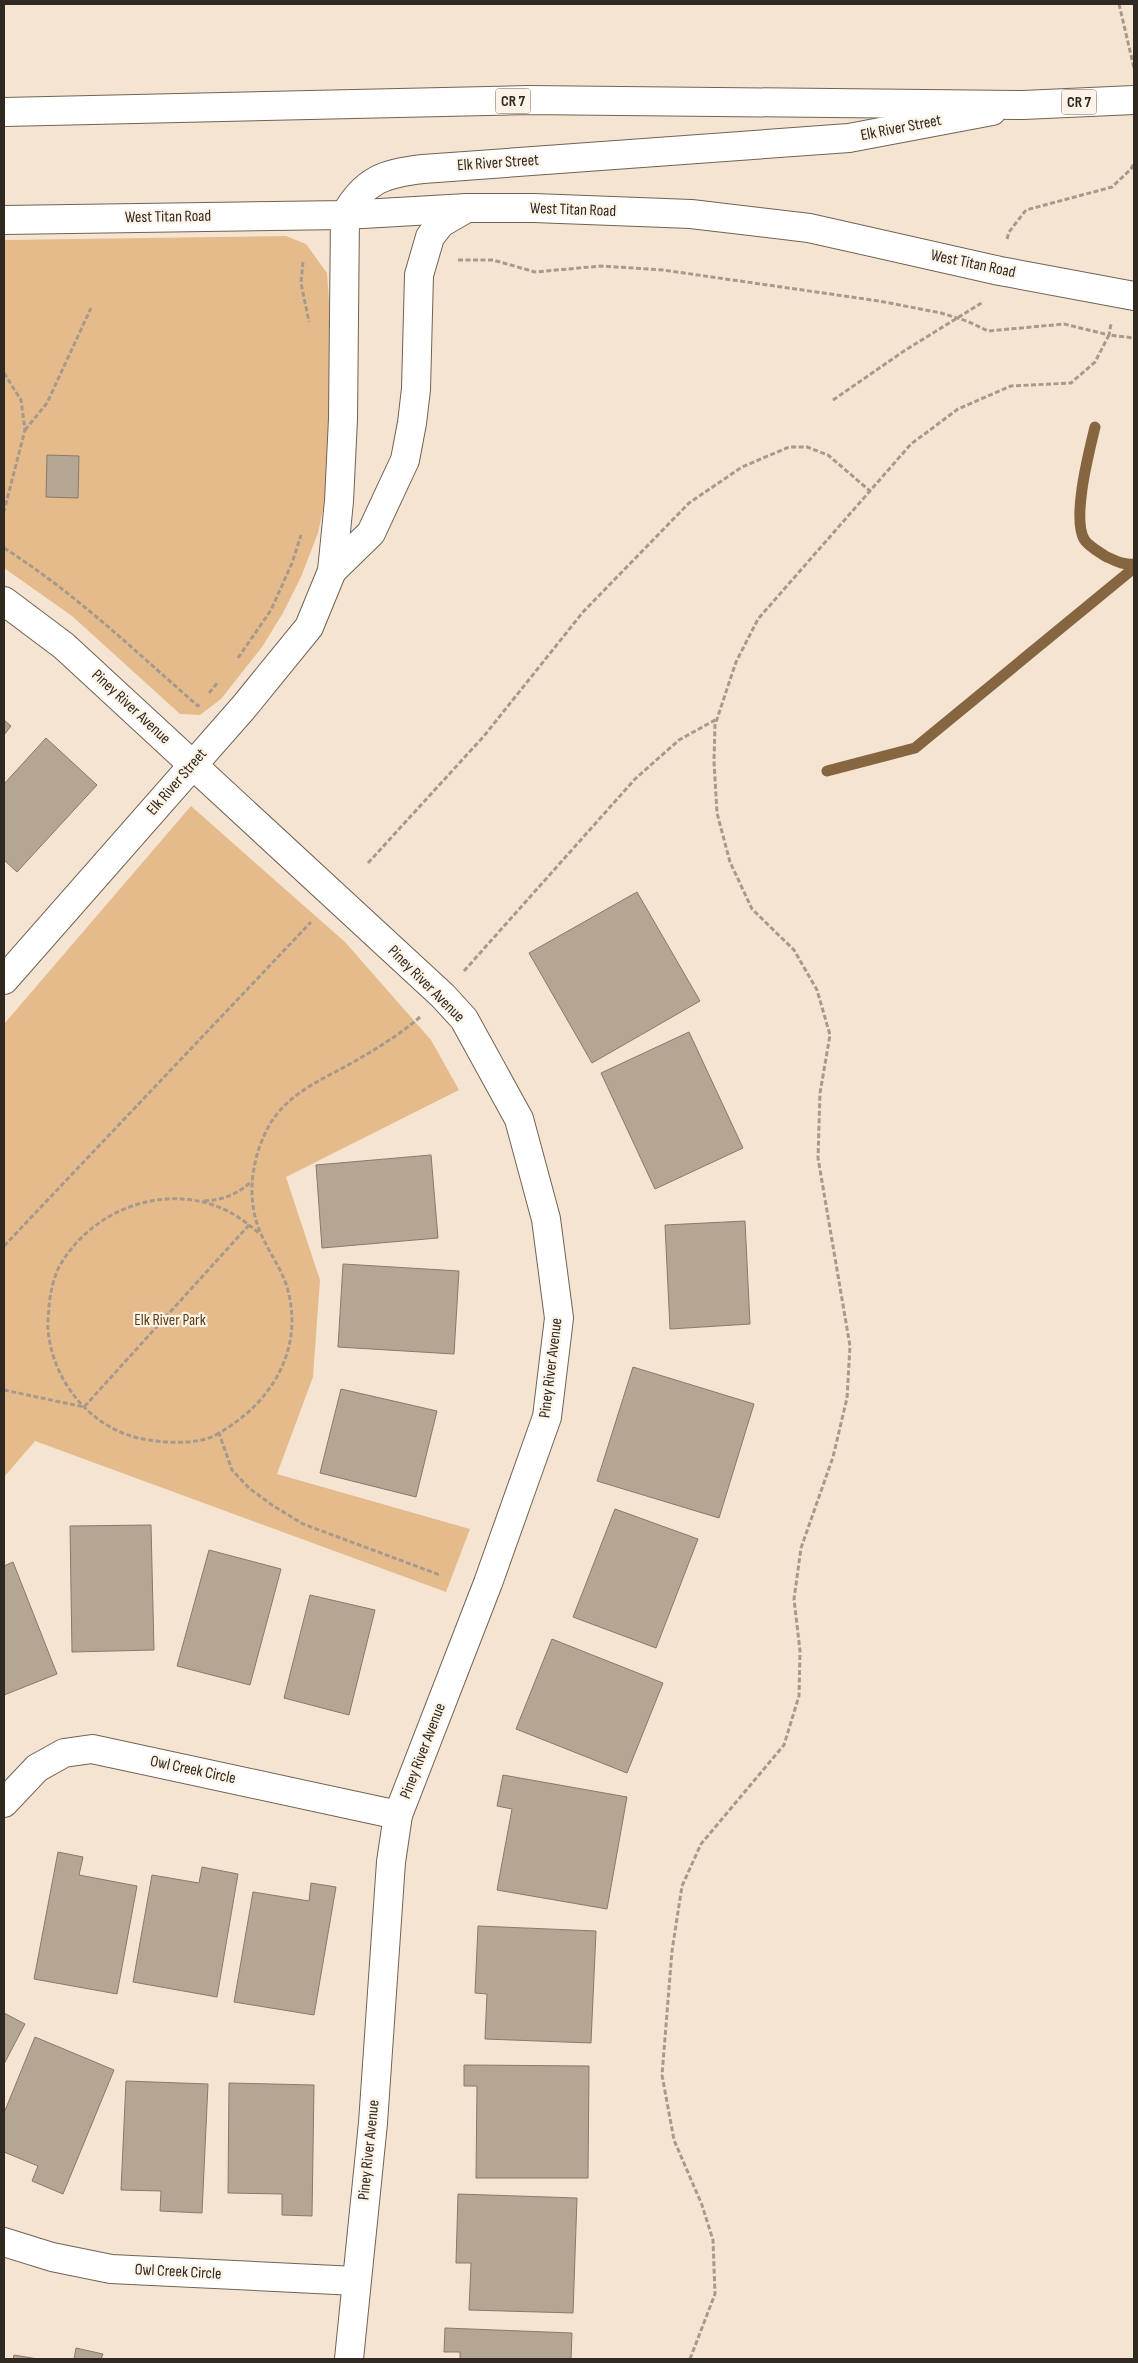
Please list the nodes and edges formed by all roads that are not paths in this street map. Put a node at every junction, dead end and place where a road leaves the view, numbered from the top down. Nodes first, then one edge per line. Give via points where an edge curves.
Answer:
1 (1134, 100) edge
2 (1023, 105) junction
3 (4, 112) edge
4 (467, 208) junction
5 (344, 215) junction
6 (4, 220) edge
7 (1126, 295) edge
8 (332, 571) junction
9 (4, 601) edge
10 (193, 764) junction
11 (4, 980) edge
12 (4, 1803) edge
13 (398, 1815) junction
14 (4, 2242) edge
15 (356, 2281) junction
16 (349, 2359) edge

1 - 2 street, CR 7
2 - 3 street, CR 7 via 527,100
2 - 5 street, Elk River Street via 849,138 401,171 372,182 352,201
4 - 5 street, West Titan Road
4 - 7 street, West Titan Road via 701,215 809,228 1002,261
4 - 8 street, Elk River Street via 441,222 430,236 419,274 416,389 404,460 372,533
5 - 6 street, West Titan Road
5 - 8 street, Elk River Street via 343,419
8 - 10 street, Elk River Street via 309,627 244,708
9 - 10 street, Piney River Avenue via 64,646
10 - 11 street, Elk River Street
10 - 13 street, Piney River Avenue via 464,1019 519,1119 546,1219 559,1318 547,1417 488,1583
12 - 13 street, Owl Creek Circle via 37,1768 64,1753 92,1749
13 - 15 street, Piney River Avenue via 391,1862 373,2123
14 - 15 street, Owl Creek Circle via 52,2257 111,2269
15 - 16 street, Piney River Avenue

